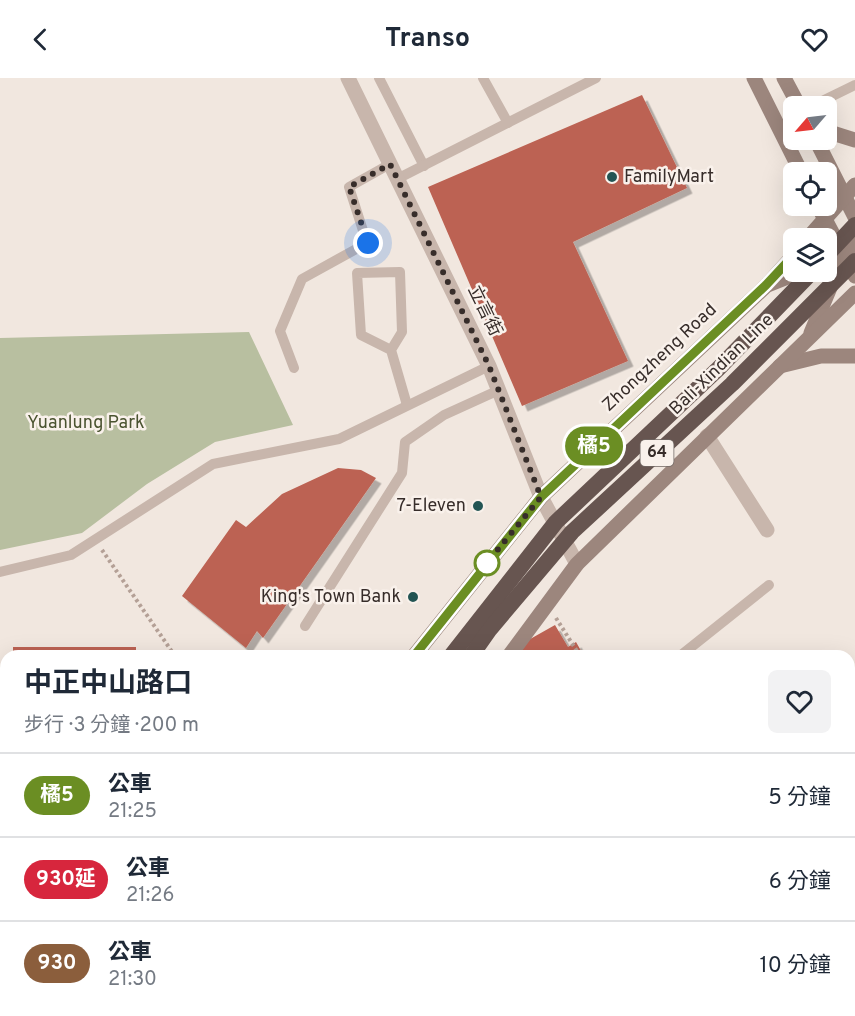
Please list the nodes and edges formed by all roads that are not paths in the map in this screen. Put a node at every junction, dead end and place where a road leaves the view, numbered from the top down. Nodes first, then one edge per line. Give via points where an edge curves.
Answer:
1 (348, 78) edge
2 (378, 78) edge
3 (483, 78) edge
4 (597, 78) edge
5 (754, 78) edge
6 (784, 78) edge
7 (584, 81) edge
8 (855, 86) edge
9 (794, 96) edge
10 (834, 96) edge
11 (508, 123) junction
12 (837, 134) edge
13 (855, 140) edge
14 (823, 150) edge
15 (796, 162) edge
16 (390, 164) junction
17 (424, 166) junction
18 (397, 179) junction
19 (850, 191) edge
20 (837, 201) edge
21 (824, 216) edge
22 (855, 217) edge
23 (855, 225) edge
24 (855, 242) edge
25 (837, 244) edge
26 (849, 257) edge
27 (783, 267) edge
28 (855, 276) edge
29 (783, 278) edge
30 (802, 282) edge
31 (766, 285) junction
32 (855, 293) edge
33 (808, 338) junction
34 (391, 350) junction
35 (855, 356) edge
36 (489, 366) junction
37 (780, 366) junction
38 (294, 368) dead end
39 (499, 390) junction
40 (407, 405) junction
41 (707, 436) junction
42 (541, 497) junction
43 (767, 530) dead end
44 (577, 564) junction
45 (0, 572) edge
46 (769, 585) dead end
47 (305, 626) dead end
48 (419, 650) edge
49 (455, 650) edge
50 (475, 650) edge
51 (512, 650) edge
52 (688, 650) edge

1 - 16 street, 立言街
2 - 17 lane
3 - 11 lane
4 - 7 lane
5 - 15 main road
6 - 9 main road
7 - 11 lane
8 - 10 lane
11 - 17 lane
12 - 13 main road
14 - 19 main road
16 - 18 street, 立言街
16 - 38 lane via 349,187 368,243 302,279 280,331
17 - 18 lane
18 - 36 street, 立言街
19 - 20 main road
19 - 22 main road
21 - 26 main road
23 - 25 highway, bridge
24 - 26 main road
26 - 28 main road
26 - 33 main road
26 - 50 highway, Bali-Xindian Line / 64, bridge via 732,384 572,532
27 - 31 main road, Zhongzheng Road
29 - 31 main road
30 - 49 highway, Bali-Xindian Line / 64, bridge via 556,522
31 - 42 main road, Zhongzheng Road
32 - 33 main road
33 - 37 main road
34 - 34 lane via 402,332 400,272 357,273 361,335
34 - 40 lane
35 - 37 main road via 821,356
36 - 39 street, 立言街
36 - 40 lane
37 - 41 main road
39 - 42 street, 立言街
39 - 47 lane via 444,415 405,442 402,473
40 - 45 lane via 339,439 213,464 71,555
41 - 43 street
41 - 44 main road
42 - 44 street, 立言街
42 - 48 main road, Zhongzheng Road
44 - 51 main road
46 - 52 lane

